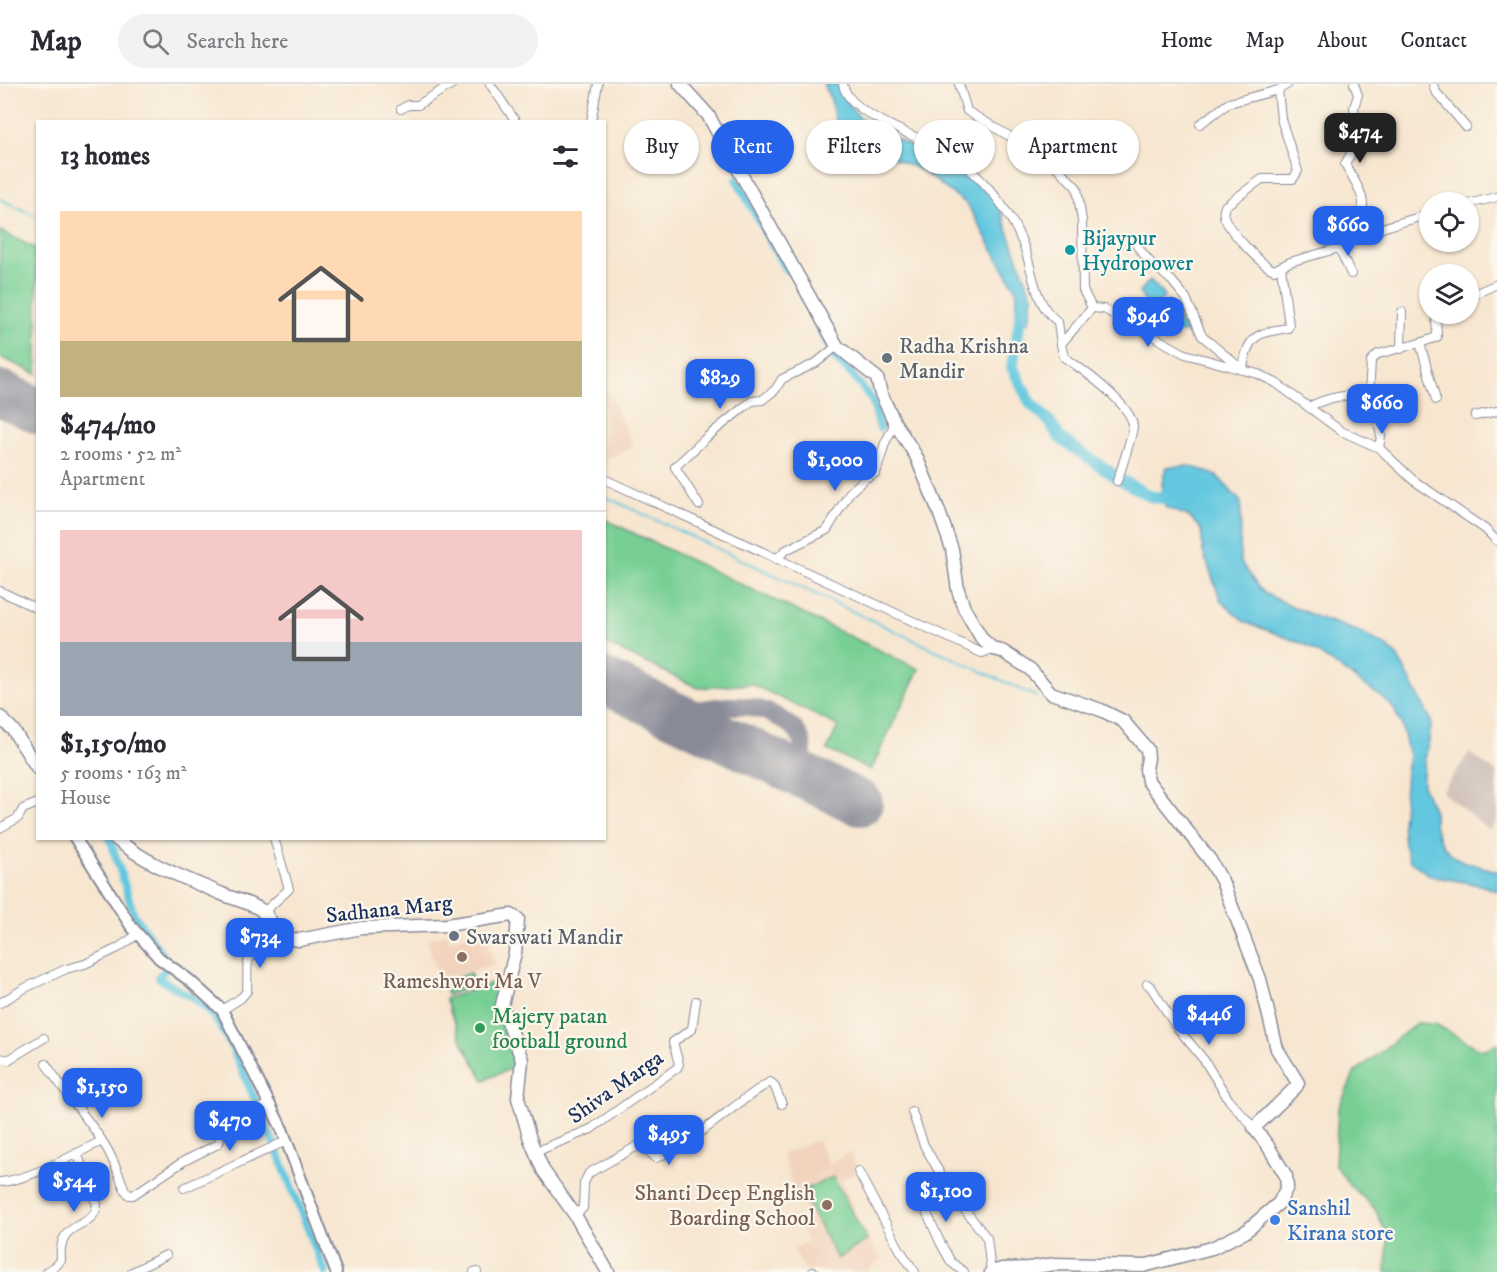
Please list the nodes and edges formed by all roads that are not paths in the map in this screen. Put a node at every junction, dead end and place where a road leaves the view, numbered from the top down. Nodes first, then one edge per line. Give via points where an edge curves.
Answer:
1 (452, 84) edge
2 (490, 84) edge
3 (598, 84) edge
4 (680, 84) edge
5 (843, 84) edge
6 (959, 84) edge
7 (1288, 84) edge
8 (1354, 84) edge
9 (1433, 84) edge
10 (1278, 90) junction
11 (401, 109) dead end
12 (515, 120) edge
13 (591, 120) edge
14 (1200, 124) dead end
15 (1466, 127) dead end
16 (1497, 197) edge
17 (1479, 201) edge
18 (1419, 218) edge
19 (1353, 239) junction
20 (1132, 240) dead end
21 (1339, 248) junction
22 (1281, 267) junction
23 (1352, 274) dead end
24 (1497, 284) edge
25 (1479, 292) edge
26 (1092, 308) junction
27 (1402, 312) dead end
28 (1436, 324) edge
29 (1420, 343) junction
30 (1061, 344) junction
31 (837, 346) junction
32 (1401, 349) junction
33 (1243, 370) junction
34 (1369, 395) junction
35 (1436, 400) dead end
36 (1308, 407) junction
37 (1497, 411) edge
38 (1475, 416) dead end
39 (895, 423) junction
40 (1379, 448) junction
41 (1118, 478) dead end
42 (606, 479) edge
43 (699, 505) dead end
44 (1497, 541) edge
45 (776, 559) junction
46 (0, 591) edge
47 (36, 608) edge
48 (993, 649) junction
49 (0, 717) edge
50 (36, 763) edge
51 (36, 804) edge
52 (0, 828) edge
53 (76, 840) edge
54 (117, 840) edge
55 (275, 840) edge
56 (263, 913) junction
57 (274, 928) junction
58 (138, 934) junction
59 (1147, 984) dead end
60 (696, 1001) dead end
61 (0, 1003) edge
62 (222, 1010) junction
63 (44, 1038) dead end
64 (0, 1058) edge
65 (46, 1064) dead end
66 (782, 1104) dead end
67 (268, 1105) junction
68 (912, 1112) dead end
69 (1254, 1128) junction
70 (102, 1141) junction
71 (286, 1141) junction
72 (535, 1152) junction
73 (77, 1153) junction
74 (858, 1171) dead end
75 (0, 1182) edge
76 (912, 1187) dead end
77 (184, 1188) dead end
78 (575, 1215) junction
79 (165, 1255) dead end
80 (46, 1272) edge
81 (132, 1272) edge
82 (336, 1272) edge
83 (608, 1272) edge
84 (915, 1272) edge
85 (964, 1272) edge
86 (991, 1272) edge

1 - 11 street via 418,105
2 - 12 street
3 - 13 street
4 - 31 main road via 708,115
5 - 30 street via 855,105 880,121 928,141 957,159 985,184 1022,239 1040,299 1048,315 1058,322
6 - 26 street via 967,111 1051,161 1077,188 1082,220 1083,290
7 - 10 street
8 - 19 street via 1358,95 1354,107 1354,148 1345,164 1358,187 1364,214
9 - 15 street
10 - 14 street via 1229,103
10 - 22 street via 1281,118 1298,171 1293,178 1262,178 1224,206 1224,217 1252,255 1268,268
16 - 17 street
18 - 19 street
19 - 21 street
20 - 33 street via 1186,298 1202,336
21 - 22 street
21 - 23 street
22 - 33 street via 1288,328 1262,333 1252,340
24 - 25 street
26 - 30 street
26 - 33 street via 1104,309 1185,354
27 - 32 street
28 - 29 street via 1437,337
29 - 32 street
29 - 35 street
30 - 41 street via 1064,357 1093,377 1129,414 1133,427
31 - 39 main road via 877,378
31 - 43 street via 816,363 782,379 762,400 752,401 675,467
32 - 34 street via 1378,354 1371,361
33 - 36 street via 1276,383
34 - 36 street via 1340,395
34 - 40 street via 1381,436
36 - 40 street via 1341,431
37 - 38 street
39 - 45 street via 876,473 850,492 827,530
39 - 48 main road via 916,456 938,509 952,549 964,608 982,639
40 - 44 street via 1413,480
42 - 45 street
45 - 48 street via 982,653
46 - 47 street
48 - 69 main road via 1030,669 1051,693 1123,721 1147,749 1148,782 1222,881 1260,979 1277,1049 1298,1083
49 - 50 main road
51 - 52 street
53 - 58 street
54 - 56 main road, Sadhana Marg via 155,864
55 - 56 street via 289,890
56 - 57 main road, Sadhana Marg
57 - 62 street via 279,944 249,957 247,991
57 - 72 main road, Sadhana Marg via 282,937 299,940 362,928 447,925 511,915 518,919 515,953 502,1005 522,1060 518,1098
58 - 61 street via 118,948 25,988
58 - 62 street via 159,958
59 - 69 street via 1229,1100
60 - 72 street, Shiva Marga via 692,1029 674,1042 677,1068 591,1129
62 - 67 street
63 - 64 street via 8,1060
65 - 70 street
66 - 78 street via 770,1082 675,1150 656,1158 641,1144 589,1173 584,1182 583,1208
67 - 70 street via 227,1122 218,1130 218,1144 192,1155 133,1195 125,1190
67 - 71 street
68 - 86 street via 924,1144 950,1191 987,1238
69 - 86 main road via 1287,1176 1287,1187 1279,1203 1245,1232 1212,1248 1143,1266 1055,1264
70 - 73 street
71 - 77 street
71 - 82 street
72 - 78 main road
73 - 75 street
73 - 80 street via 96,1210 62,1239 61,1260
74 - 84 street
76 - 85 street via 951,1262
78 - 83 main road
79 - 81 street

